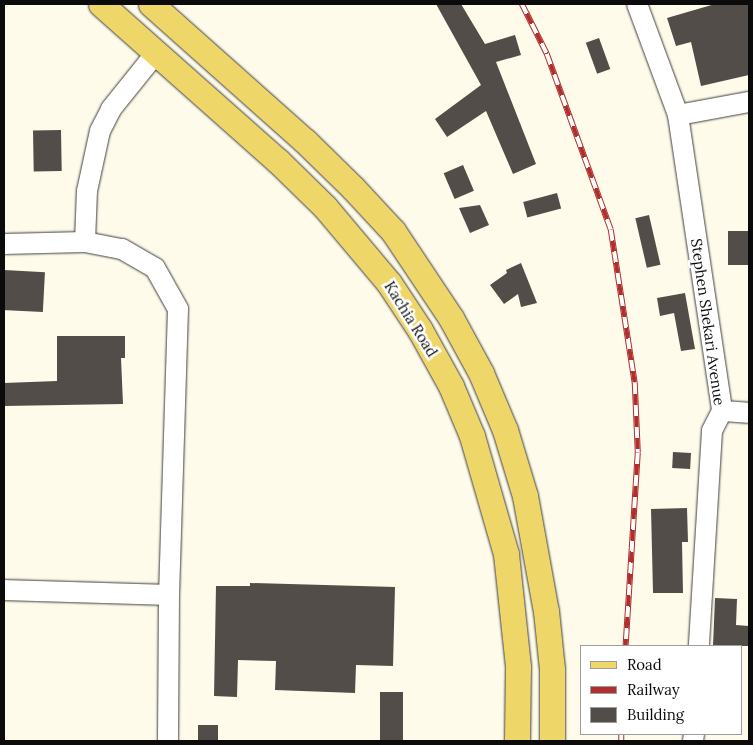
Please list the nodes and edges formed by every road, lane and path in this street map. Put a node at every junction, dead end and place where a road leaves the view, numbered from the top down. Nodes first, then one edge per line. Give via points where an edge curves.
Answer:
1 (101, 4) edge
2 (151, 4) edge
3 (637, 4) edge
4 (156, 52) junction
5 (749, 102) edge
6 (678, 115) junction
7 (85, 242) junction
8 (4, 244) edge
9 (722, 411) junction
10 (749, 413) edge
11 (4, 590) edge
12 (168, 595) junction
13 (699, 645) edge
14 (168, 741) edge
15 (517, 741) edge
16 (552, 741) edge

1 - 4 main road, Kachia Road
2 - 16 main road via 305,141 392,231 451,318 481,373 505,430 525,496 547,621 552,669
3 - 6 street, Stephen Shekari Avenue
4 - 7 street via 112,109 100,132 87,191
4 - 15 main road, Kachia Road via 278,161 362,249 410,314 451,386 472,436 506,554 518,667
5 - 6 street
6 - 9 street, Stephen Shekari Avenue
7 - 8 street
7 - 12 street via 122,249 155,268 178,309
9 - 10 street
9 - 13 street, Stephen Shekari Avenue via 712,432
11 - 12 street
12 - 14 street

